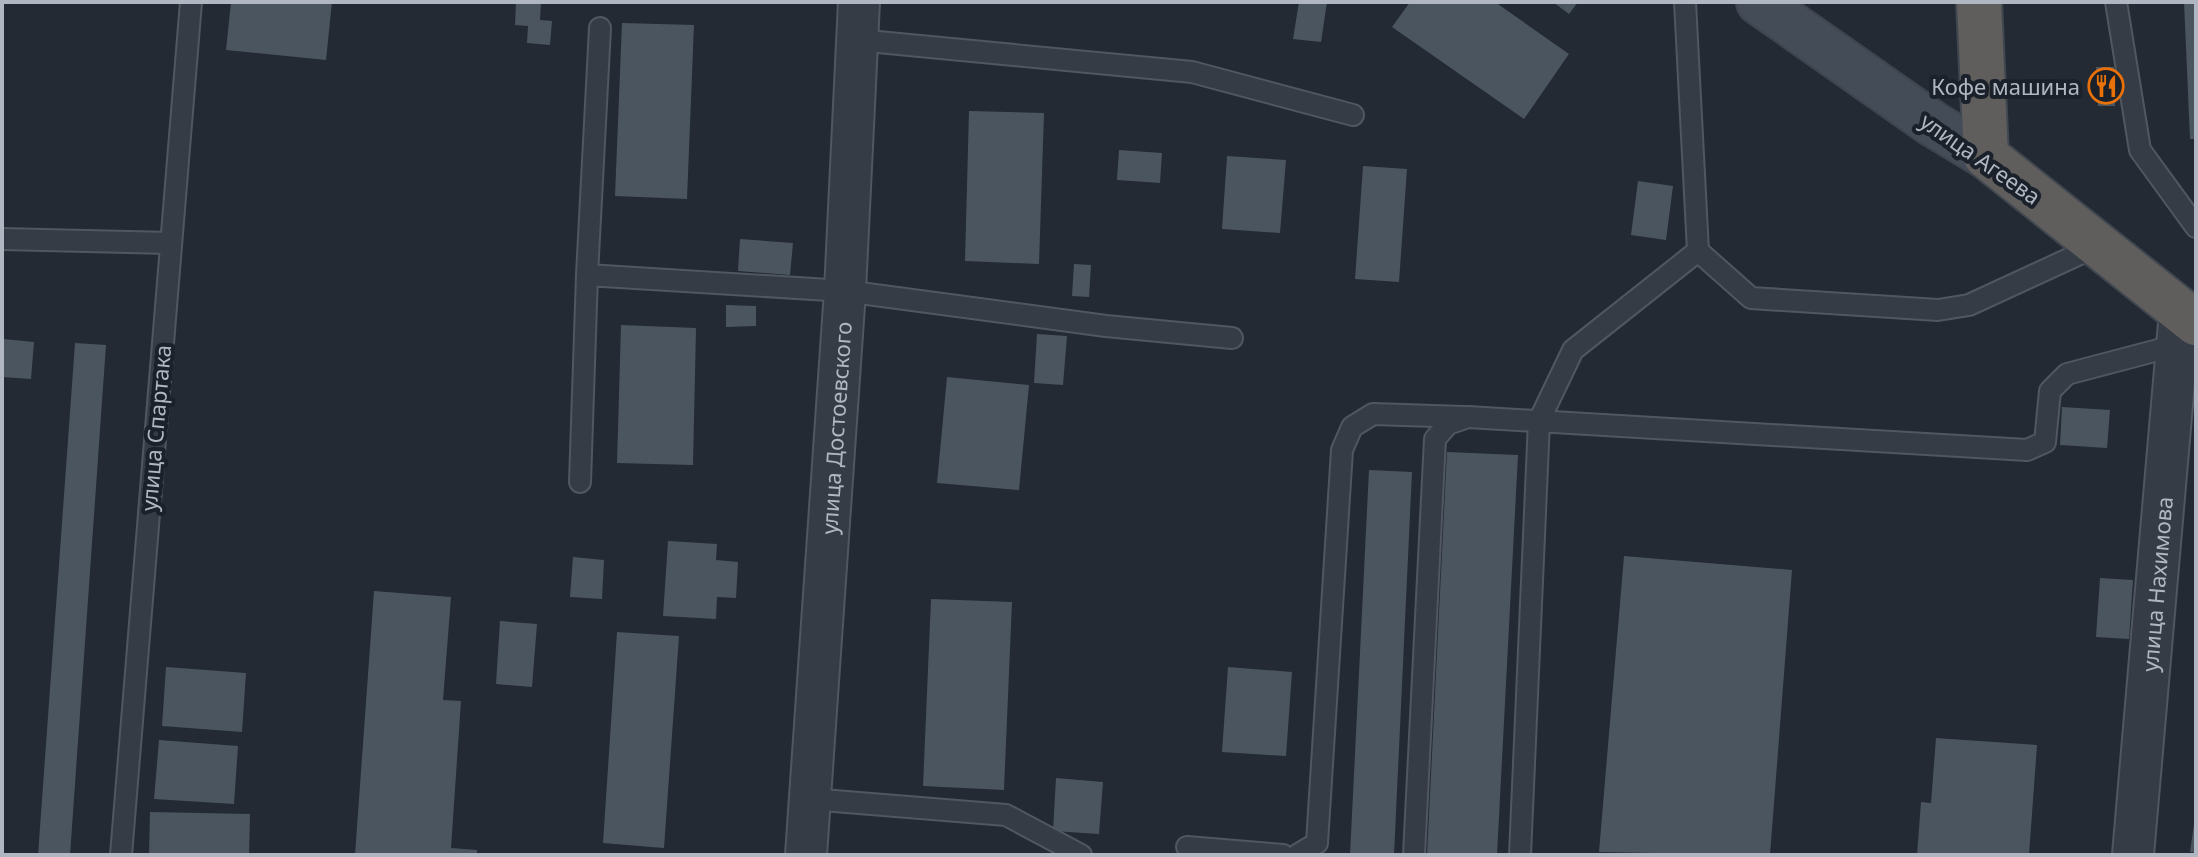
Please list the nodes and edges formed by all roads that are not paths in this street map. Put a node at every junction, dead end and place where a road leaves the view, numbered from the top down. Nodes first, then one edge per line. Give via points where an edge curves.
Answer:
1 (191, 2) edge
2 (1685, 2) edge
3 (1759, 2) edge
4 (1979, 2) edge
5 (2116, 2) edge
6 (858, 21) edge
7 (600, 28) dead end
8 (1353, 115) dead end
9 (1986, 156) junction
10 (2196, 227) edge
11 (2, 239) edge
12 (170, 243) junction
13 (2099, 245) junction
14 (1698, 251) junction
15 (587, 275) junction
16 (845, 291) junction
17 (2184, 327) edge
18 (1232, 338) dead end
19 (1468, 417) junction
20 (1539, 421) junction
21 (580, 482) dead end
22 (810, 799) junction
23 (1187, 847) dead end
24 (121, 855) edge
25 (806, 855) edge
26 (1081, 855) edge
27 (1283, 855) edge
28 (1297, 855) edge
29 (1414, 855) edge
30 (1520, 855) edge
31 (2133, 855) edge

1 - 12 lane, улица Спартака
2 - 14 lane
3 - 9 main road, улица Агеева
4 - 9 highway
5 - 10 lane via 2140,150
6 - 8 lane via 1192,72
6 - 16 street, улица Достоевского
7 - 15 lane
9 - 13 highway, улица Агеева
11 - 12 lane
12 - 24 lane, улица Спартака
13 - 14 lane via 1969,305 1938,310 1751,298
13 - 17 highway, улица Агеева
14 - 20 lane via 1573,350
15 - 16 lane
15 - 21 lane
16 - 18 lane
16 - 22 street, улица Достоевского
17 - 20 lane via 2067,374 2050,391 2045,442 2027,450
17 - 31 street, улица Нахимова
19 - 20 lane
19 - 28 lane via 1373,414 1352,427 1342,450 1317,843
19 - 29 lane via 1448,424 1435,439
20 - 30 lane
22 - 25 street, улица Достоевского
22 - 26 lane via 1006,815
23 - 27 lane

